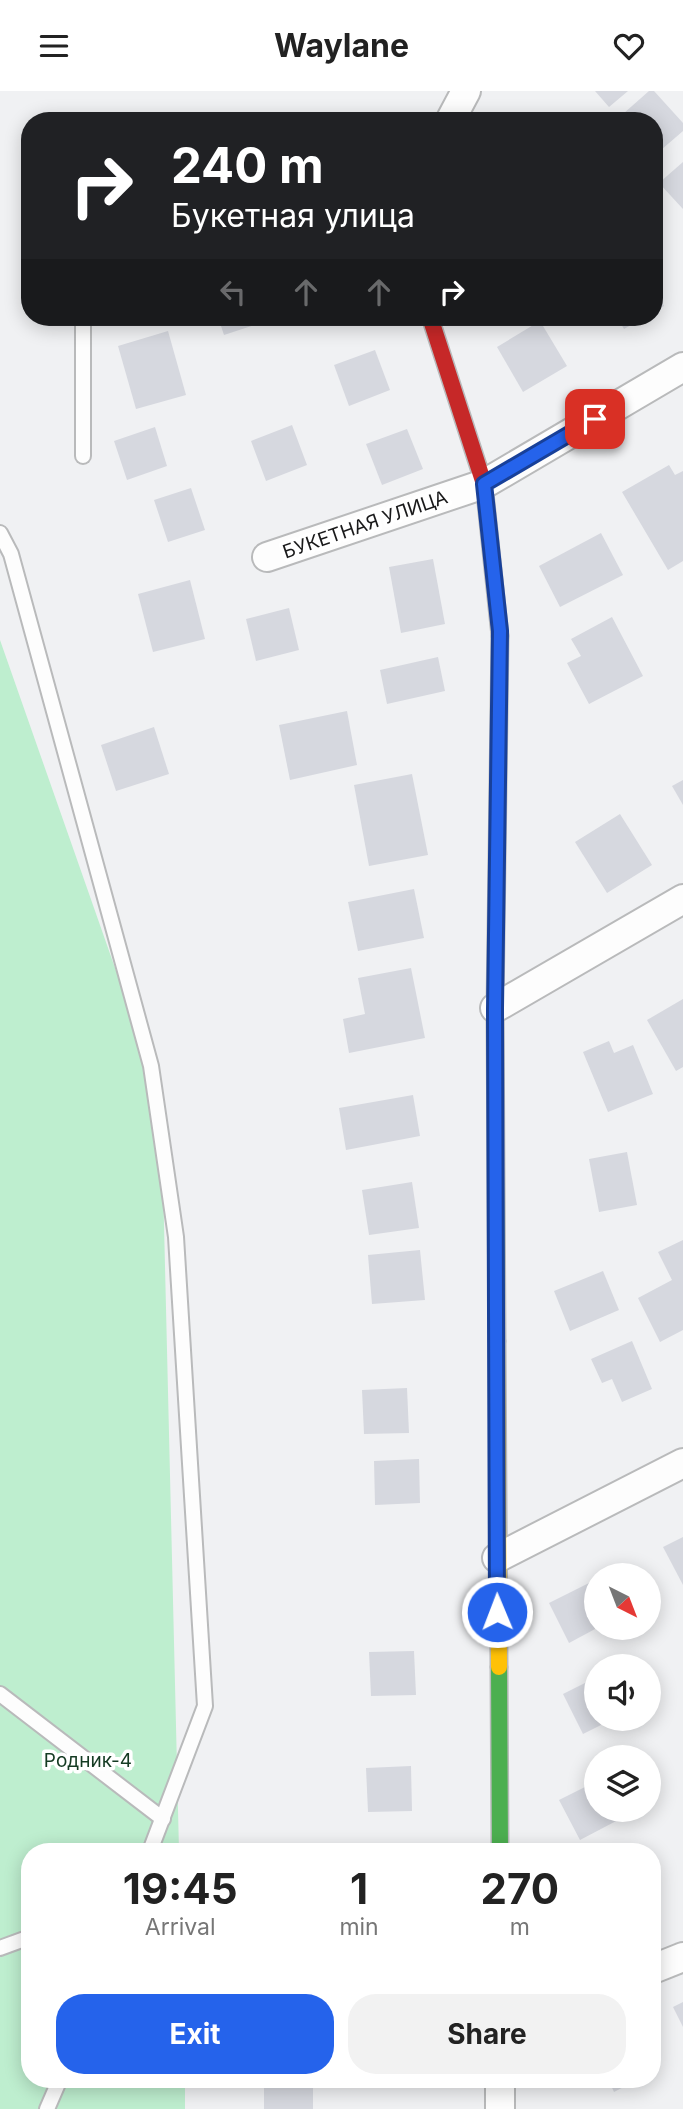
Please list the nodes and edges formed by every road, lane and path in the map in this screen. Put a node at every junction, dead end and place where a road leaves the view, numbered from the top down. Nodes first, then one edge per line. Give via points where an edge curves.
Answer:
1 (466, 91) edge
2 (455, 112) edge
3 (83, 326) edge
4 (433, 326) edge
5 (683, 367) edge
6 (83, 456) dead end
7 (484, 484) junction
8 (0, 534) edge
9 (267, 557) dead end
10 (683, 899) edge
11 (495, 1009) junction
12 (683, 1463) edge
13 (497, 1558) junction
14 (0, 1694) edge
15 (163, 1819) junction
16 (153, 1843) edge
17 (500, 1843) edge
18 (21, 1940) edge
19 (0, 1948) edge
20 (683, 1957) edge
21 (661, 1966) edge
22 (56, 2088) edge
23 (500, 2088) edge
24 (47, 2109) edge
25 (500, 2109) edge

1 - 2 street
3 - 6 lane
4 - 7 street
5 - 7 street, БУКЕТНАЯ УЛИЦА
7 - 9 street, БУКЕТНАЯ УЛИЦА
7 - 11 street via 500,631
8 - 15 lane via 11,554 151,1066 176,1237 205,1706
10 - 11 street
11 - 13 street
12 - 13 street
13 - 17 street
14 - 15 lane
15 - 16 lane
18 - 19 lane
20 - 21 street
22 - 24 lane
23 - 25 street

